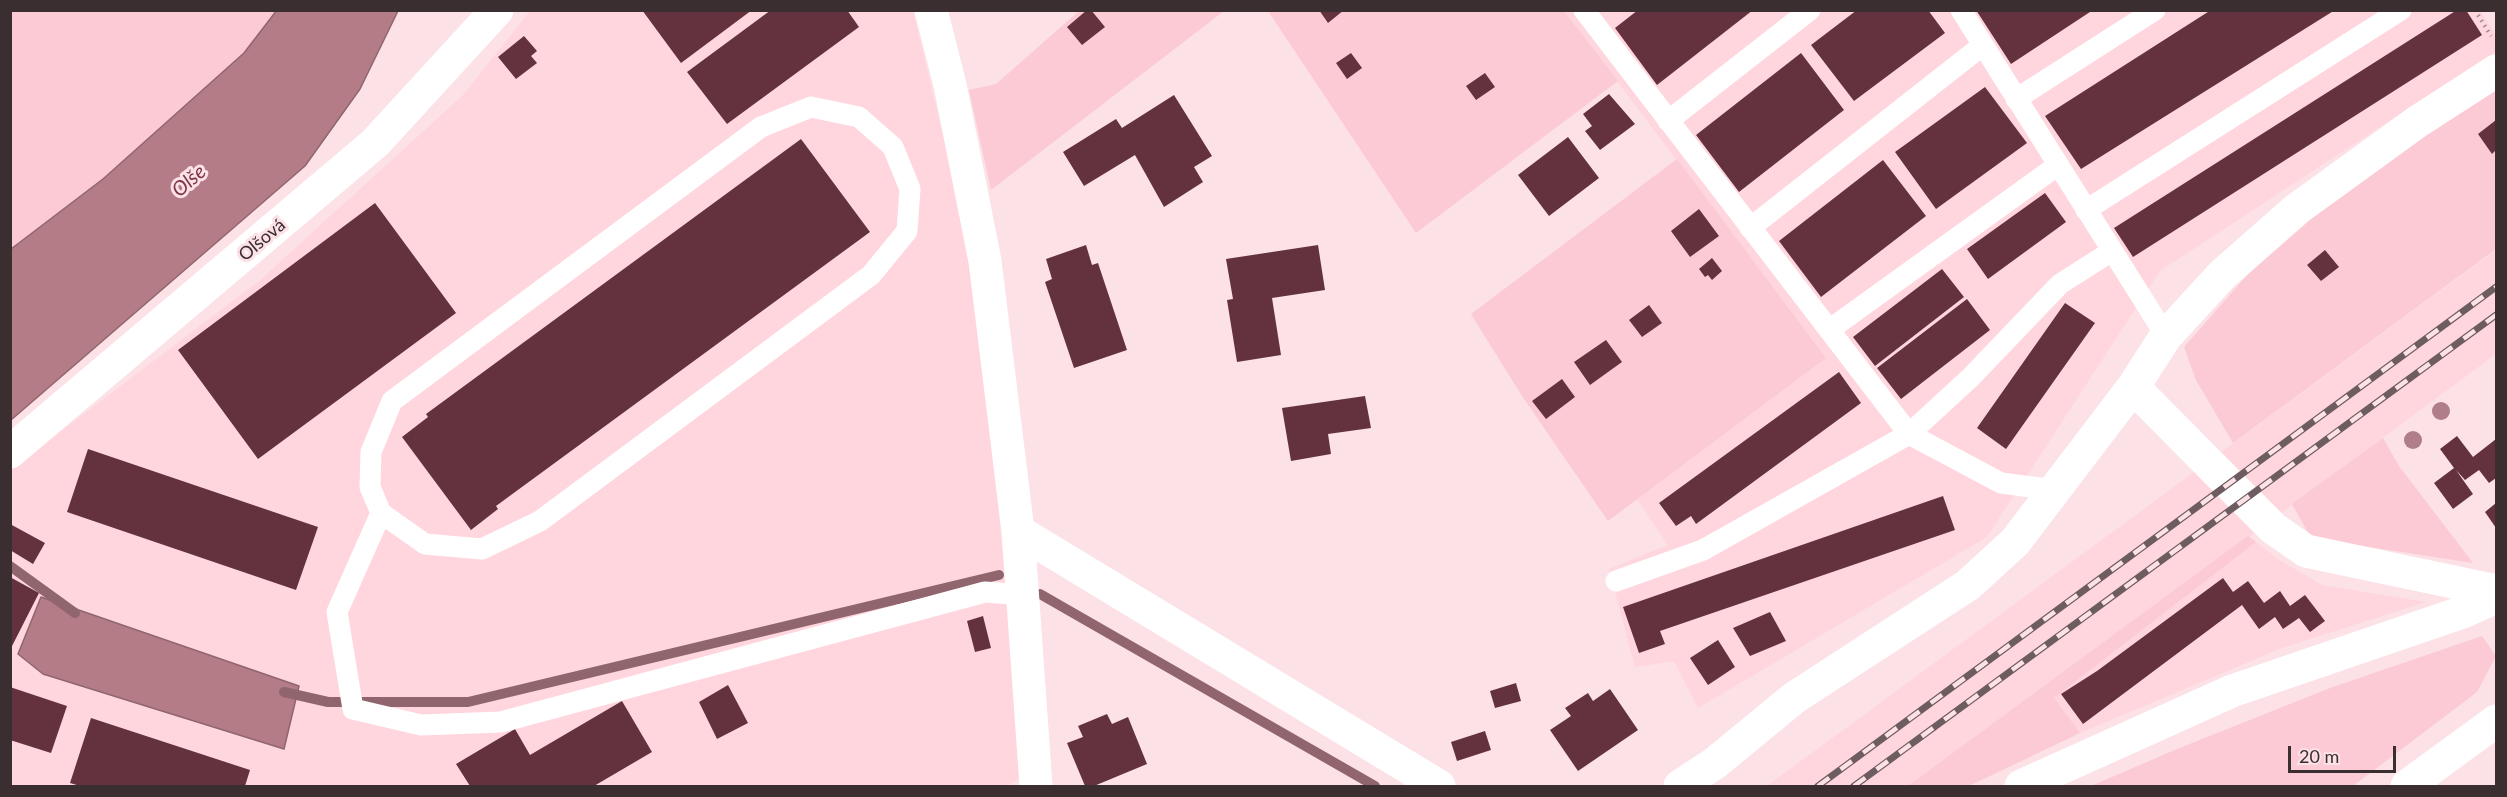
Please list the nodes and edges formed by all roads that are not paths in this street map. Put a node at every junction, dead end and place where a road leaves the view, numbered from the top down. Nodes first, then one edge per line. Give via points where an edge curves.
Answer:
1 (497, 10) edge
2 (931, 10) edge
3 (1810, 10) edge
4 (1961, 10) edge
5 (2155, 10) edge
6 (2401, 10) edge
7 (1588, 12) edge
8 (1983, 45) junction
9 (2496, 71) edge
10 (2016, 99) junction
11 (1668, 121) junction
12 (2058, 165) junction
13 (2086, 210) junction
14 (1750, 228) junction
15 (2112, 251) junction
16 (1829, 330) junction
17 (2166, 336) junction
18 (2133, 387) junction
19 (1909, 434) junction
20 (10, 452) edge
21 (2055, 490) junction
22 (381, 513) junction
23 (1018, 531) junction
24 (1616, 581) dead end
25 (2496, 591) edge
26 (1022, 596) junction
27 (2496, 597) edge
28 (2496, 721) edge
29 (1036, 786) edge
30 (1438, 786) edge
31 (1680, 786) edge
32 (2021, 786) edge
33 (2407, 786) edge

1 - 20 street, Olšová via 375,144
2 - 23 street via 985,261
3 - 11 lane
4 - 8 lane
5 - 10 lane
6 - 13 lane
7 - 11 lane
8 - 10 lane
8 - 14 lane
9 - 17 street via 2417,122 2297,209 2222,275
10 - 12 lane
11 - 14 lane
12 - 13 lane
12 - 16 lane
13 - 15 lane
14 - 16 lane
15 - 17 lane
15 - 19 lane via 2060,284 1970,378
16 - 19 lane
17 - 18 street
18 - 21 street
18 - 25 street via 2273,528 2306,551
19 - 21 lane via 2001,483
19 - 24 lane via 1703,550
21 - 31 street via 2014,542 1968,585 1794,698 1715,763
22 - 22 lane via 425,544 482,549 540,521 871,275 907,231 910,189 892,147 859,117 811,107 761,127 392,401 371,452 370,487
22 - 26 lane via 337,612 347,678 353,709 422,725 501,722 985,592
23 - 26 street
23 - 30 street
26 - 29 street
27 - 32 street via 2463,612 2232,691
28 - 33 street

